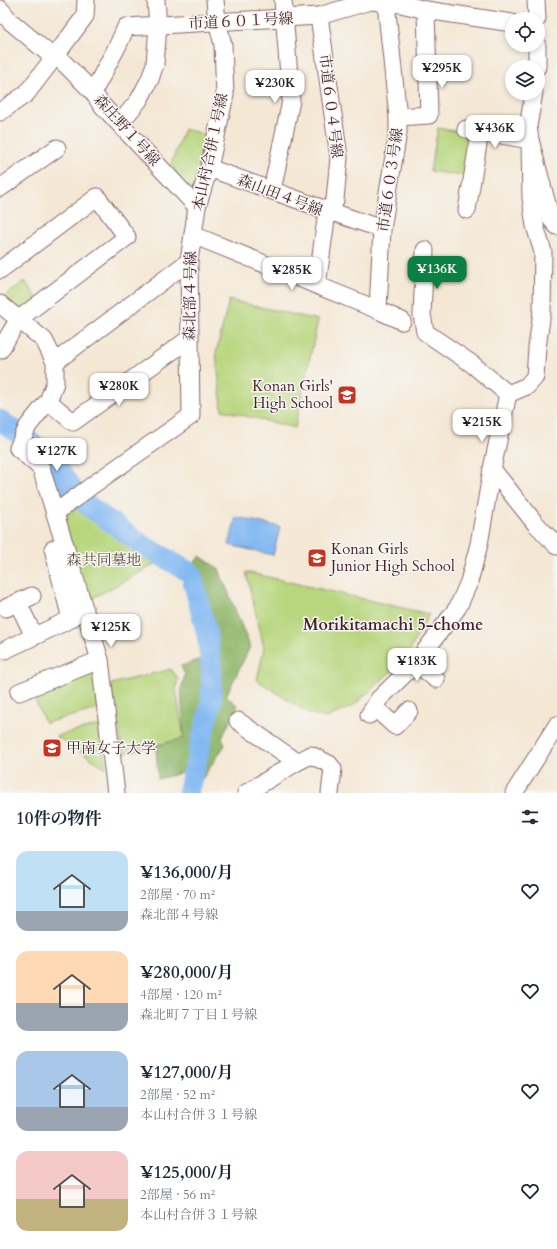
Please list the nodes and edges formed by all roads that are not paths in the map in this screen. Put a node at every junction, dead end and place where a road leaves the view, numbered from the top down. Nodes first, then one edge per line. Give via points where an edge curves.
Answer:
1 (156, 0) edge
2 (214, 0) edge
3 (283, 0) edge
4 (536, 0) edge
5 (386, 3) junction
6 (86, 8) edge
7 (426, 10) junction
8 (537, 12) edge
9 (319, 16) junction
10 (285, 18) junction
11 (3, 20) edge
12 (217, 21) junction
13 (505, 22) edge
14 (158, 26) junction
15 (55, 57) junction
16 (93, 92) junction
17 (533, 100) edge
18 (0, 112) edge
19 (398, 117) junction
20 (120, 122) junction
21 (530, 140) junction
22 (57, 148) dead end
23 (209, 168) junction
24 (0, 188) edge
25 (272, 190) junction
26 (197, 207) junction
27 (467, 210) dead end
28 (329, 211) junction
29 (557, 226) edge
30 (382, 229) junction
31 (193, 235) junction
32 (424, 250) dead end
33 (189, 261) junction
34 (0, 270) edge
35 (317, 285) junction
36 (0, 304) edge
37 (378, 310) junction
38 (18, 319) junction
39 (402, 321) dead end
40 (189, 339) junction
41 (0, 350) edge
42 (55, 362) junction
43 (508, 394) junction
44 (48, 402) junction
45 (492, 469) junction
46 (59, 510) junction
47 (65, 545) junction
48 (557, 546) edge
49 (19, 602) dead end
50 (34, 636) junction
51 (5, 650) dead end
52 (100, 660) junction
53 (416, 663) junction
54 (436, 679) dead end
55 (20, 692) dead end
56 (409, 712) dead end
57 (238, 721) dead end
58 (557, 725) edge
59 (297, 762) junction
60 (116, 793) edge
61 (246, 793) edge
62 (330, 793) edge
63 (514, 793) edge

1 - 14 street
2 - 12 street, 本山村合併１号線
3 - 10 street
4 - 8 street
5 - 7 street, 市道６０１号線
5 - 9 street, 市道６０１号線 via 370,1
5 - 19 street, 市道６０３号線
6 - 15 street
7 - 13 street, 市道６０１号線
7 - 19 street via 429,115
9 - 10 street, 市道６０１号線
9 - 28 street, 市道６０４号線 via 339,156 335,200
10 - 12 street, 市道６０１号線
10 - 25 street via 291,101
11 - 15 street, 森庄野１号線
12 - 14 street, 市道６０１号線
12 - 23 street, 本山村合併１号線 via 223,45 225,95
14 - 16 street, 市道６０１号線 via 126,27
14 - 20 street via 155,64 150,79 139,100
15 - 16 street, 森庄野１号線
15 - 18 street via 26,94
16 - 20 street, 森庄野１号線 via 100,103
17 - 21 street via 528,126
19 - 30 street, 市道６０３号線 via 398,132
20 - 26 street, 森庄野１号線
21 - 27 street via 473,130
21 - 29 street via 551,219
21 - 43 street via 531,198 535,226 543,252 542,311 535,377 527,386
22 - 24 street
23 - 25 street, 森山田４号線
23 - 26 street, 本山村合併１号線
25 - 28 street, 森山田４号線
26 - 31 street, 本山村合併１号線
28 - 30 street
28 - 35 street, 森山田４号線
30 - 37 street, 市道６０３号線
31 - 33 street, 森北部４号線
31 - 35 street, 森北部４号線
32 - 43 street via 422,314 425,332 472,364
33 - 40 street, 森北部４号線
33 - 42 street
34 - 38 street via 97,197 127,237
35 - 37 street, 森北部４号線
36 - 38 street
37 - 39 street, 森北部４号線
38 - 41 street
38 - 42 street via 44,340
40 - 44 street via 73,422
40 - 46 street, 森北部４号線 via 191,416
42 - 44 street via 55,383
43 - 45 street
44 - 46 street via 28,426 18,448 41,468
45 - 48 street
45 - 53 street via 479,544 469,582 458,607
46 - 47 street
47 - 50 street via 53,549 71,619
47 - 52 street
49 - 50 street
50 - 51 street
52 - 55 street
52 - 60 street
53 - 54 street
53 - 56 street via 379,699 372,711 395,726
57 - 59 street
58 - 63 street
59 - 61 street
59 - 62 street via 311,755 329,764 333,769

